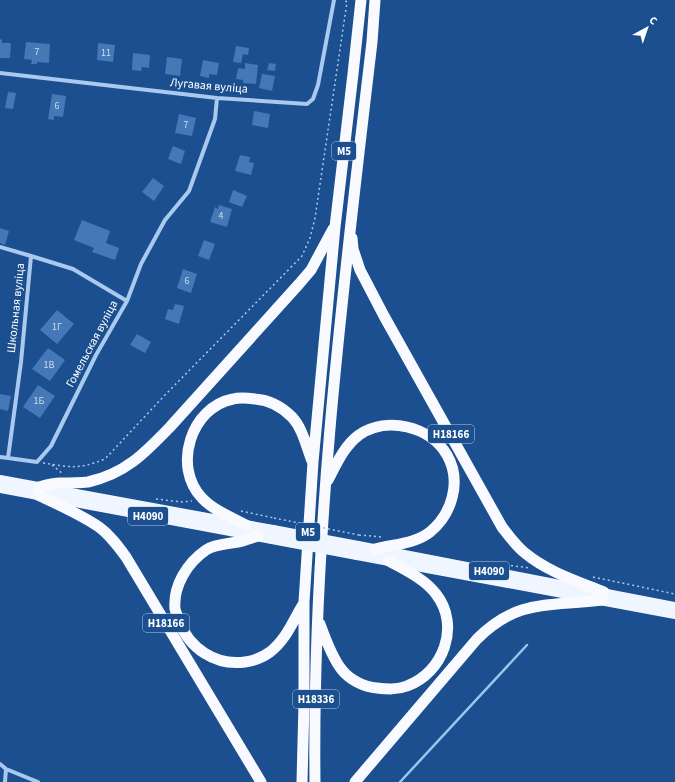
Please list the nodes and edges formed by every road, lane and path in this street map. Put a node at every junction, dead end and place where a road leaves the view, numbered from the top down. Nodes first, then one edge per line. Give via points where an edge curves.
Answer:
1 (334, 0) edge
2 (344, 0) edge
3 (361, 0) edge
4 (375, 0) edge
5 (0, 73) edge
6 (217, 98) junction
7 (335, 227) junction
8 (350, 230) junction
9 (0, 247) edge
10 (31, 256) junction
11 (127, 301) junction
12 (0, 457) edge
13 (8, 458) junction
14 (37, 462) junction
15 (313, 462) junction
16 (52, 465) junction
17 (63, 474) dead end
18 (0, 480) edge
19 (325, 486) junction
20 (0, 488) edge
21 (38, 491) junction
22 (238, 511) dead end
23 (246, 525) junction
24 (272, 534) junction
25 (258, 536) junction
26 (387, 538) dead end
27 (375, 549) junction
28 (358, 550) junction
29 (389, 562) junction
30 (588, 576) dead end
31 (675, 594) edge
32 (603, 596) junction
33 (304, 602) junction
34 (675, 607) edge
35 (675, 614) edge
36 (317, 616) junction
37 (0, 764) edge
38 (6, 769) junction
39 (5, 782) edge
40 (38, 782) edge
41 (261, 782) edge
42 (302, 782) edge
43 (315, 782) edge
44 (355, 782) edge

1 - 6 street, Лугавая вуліца via 313,99 307,104
2 - 16 path via 347,2 320,192 310,238 302,256 169,390 105,459 78,467
3 - 7 highway, М5
4 - 8 highway, М5
5 - 6 street, Лугавая вуліца
6 - 11 street via 215,119 189,190 165,220 141,264
7 - 15 highway, М5
7 - 21 highway via 311,270 148,450 123,469 107,476 87,482 52,484
8 - 19 highway, М5 via 340,310
8 - 32 highway, Н18166 via 360,270 502,527 524,553
9 - 10 street, Школьная вуліца
10 - 11 street, Гомельская вуліца via 73,269
10 - 13 street, Школьная вуліца via 21,362
11 - 14 street, Гомельская вуліца via 96,355 51,446
12 - 13 street
13 - 14 street
14 - 16 path
15 - 23 highway via 301,431 292,417 278,405 262,399 232,399 203,416 192,435 187,451 189,479 203,500
15 - 33 highway, М5
16 - 17 path
18 - 21 main road, Н4090
19 - 27 highway, Н18166 via 348,446 358,436 384,425 398,425 417,430 433,439 447,455 453,473 454,491 442,521 429,533 413,541
19 - 36 highway, М5
20 - 21 main road, Н4090
21 - 23 main road, Н4090
21 - 25 main road, Н4090
21 - 41 highway, Н18166 via 94,524 118,546
22 - 26 path, bridge via 359,535
23 - 24 main road, Н4090
24 - 25 main road, Н4090
24 - 28 main road, Н4090, bridge
25 - 33 highway, Н18166 via 207,549 195,558 183,574 176,591 175,610 182,629 192,645 205,655 220,660 236,663 253,661 269,653 283,640
27 - 28 main road, Н4090
27 - 32 main road, Н4090
28 - 29 main road, Н4090
29 - 32 main road, Н4090
29 - 36 highway via 422,580 436,594 444,608 447,622 445,647 440,659 418,681 405,687 389,689 370,687 355,681 342,670 326,642
30 - 31 path
32 - 34 main road, Н4090
32 - 35 main road, Н4090
32 - 44 highway via 583,603 527,608 505,617 485,631
33 - 42 highway, Н18336
36 - 43 highway, Н18336
37 - 38 street
38 - 39 street
38 - 40 street

